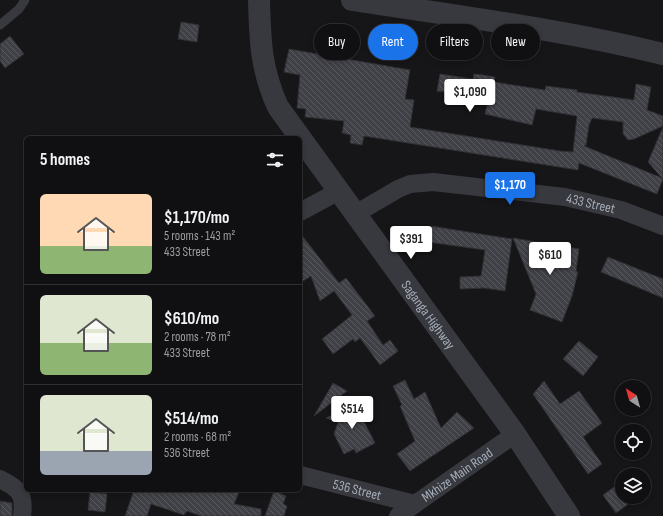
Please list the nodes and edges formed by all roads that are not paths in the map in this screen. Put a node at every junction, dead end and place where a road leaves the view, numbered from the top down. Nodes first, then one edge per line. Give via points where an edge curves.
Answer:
1 (25, 0) edge
2 (259, 0) edge
3 (352, 0) edge
4 (430, 6) edge
5 (0, 25) edge
6 (663, 54) edge
7 (299, 136) edge
8 (302, 140) edge
9 (339, 191) junction
10 (302, 211) edge
11 (357, 213) junction
12 (663, 226) edge
13 (515, 434) junction
14 (302, 476) edge
15 (0, 479) edge
16 (415, 504) junction
17 (22, 516) edge
18 (398, 516) edge
19 (569, 516) edge

1 - 5 lane via 19,9
2 - 7 street, Saganga Highway via 260,40 268,85 278,107
3 - 4 street
4 - 6 street via 615,42
8 - 9 street, Saganga Highway
9 - 10 street
9 - 11 street, Saganga Highway
11 - 12 street, 433 Street via 410,184 433,182 565,197 621,210
11 - 13 street, Saganga Highway
13 - 16 street, Mkhize Main Road
13 - 19 street, Saganga Highway
14 - 16 street, 536 Street
15 - 17 street via 13,486 22,496
16 - 18 street, Mkhize Main Road

